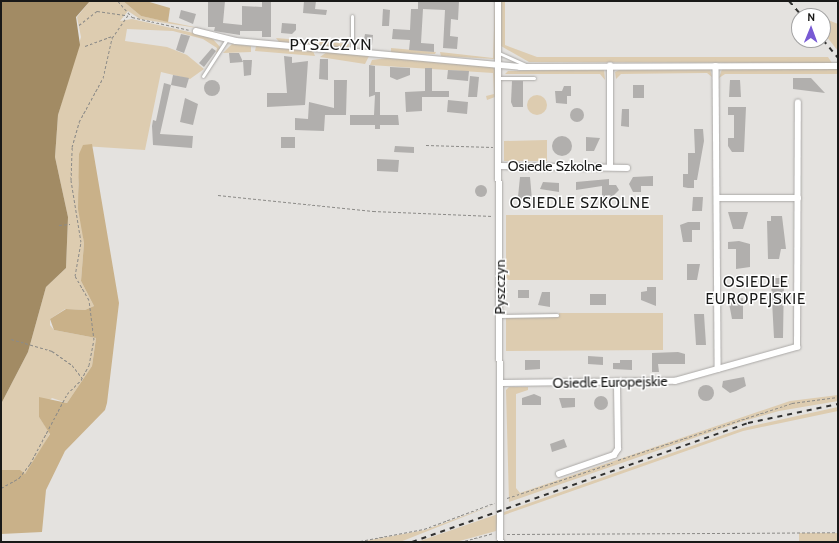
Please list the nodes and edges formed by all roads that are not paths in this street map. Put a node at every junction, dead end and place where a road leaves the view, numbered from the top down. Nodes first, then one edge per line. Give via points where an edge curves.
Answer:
1 (498, 1) edge
2 (352, 16) dead end
3 (196, 31) road end
4 (227, 39) junction
5 (352, 51) junction
6 (499, 53) junction
7 (500, 64) junction
8 (610, 66) junction
9 (716, 66) junction
10 (838, 66) edge
11 (529, 67) junction
12 (203, 76) dead end
13 (500, 78) junction
14 (534, 78) dead end
15 (798, 103) dead end
16 (500, 166) junction
17 (610, 166) junction
18 (627, 168) dead end
19 (717, 198) junction
20 (798, 198) junction
21 (557, 315) dead end
22 (500, 316) junction
23 (718, 369) junction
24 (617, 382) junction
25 (501, 383) junction
26 (559, 474) dead end
27 (501, 542) edge

1 - 6 street, Pyszczyn
2 - 5 lane
3 - 4 street
4 - 5 street
4 - 12 lane
5 - 7 street
6 - 7 street, Pyszczyn
6 - 11 lane
7 - 11 street
7 - 13 street, Pyszczyn
8 - 9 street
8 - 11 street
8 - 17 street, Osiedle Szkolne
9 - 10 street
9 - 19 street
13 - 14 lane
13 - 16 street, Pyszczyn
15 - 20 street, Osiedle Europejskie
16 - 17 street, Osiedle Szkolne
16 - 22 street, Pyszczyn
17 - 18 street, Osiedle Szkolne
19 - 20 street
19 - 23 street
20 - 23 street, Osiedle Europejskie via 797,347
21 - 22 lane
22 - 25 street, Pyszczyn
23 - 24 street, Osiedle Europejskie via 676,381
24 - 25 street, Osiedle Europejskie
24 - 26 street via 618,449 614,455
25 - 27 street, Pyszczyn

